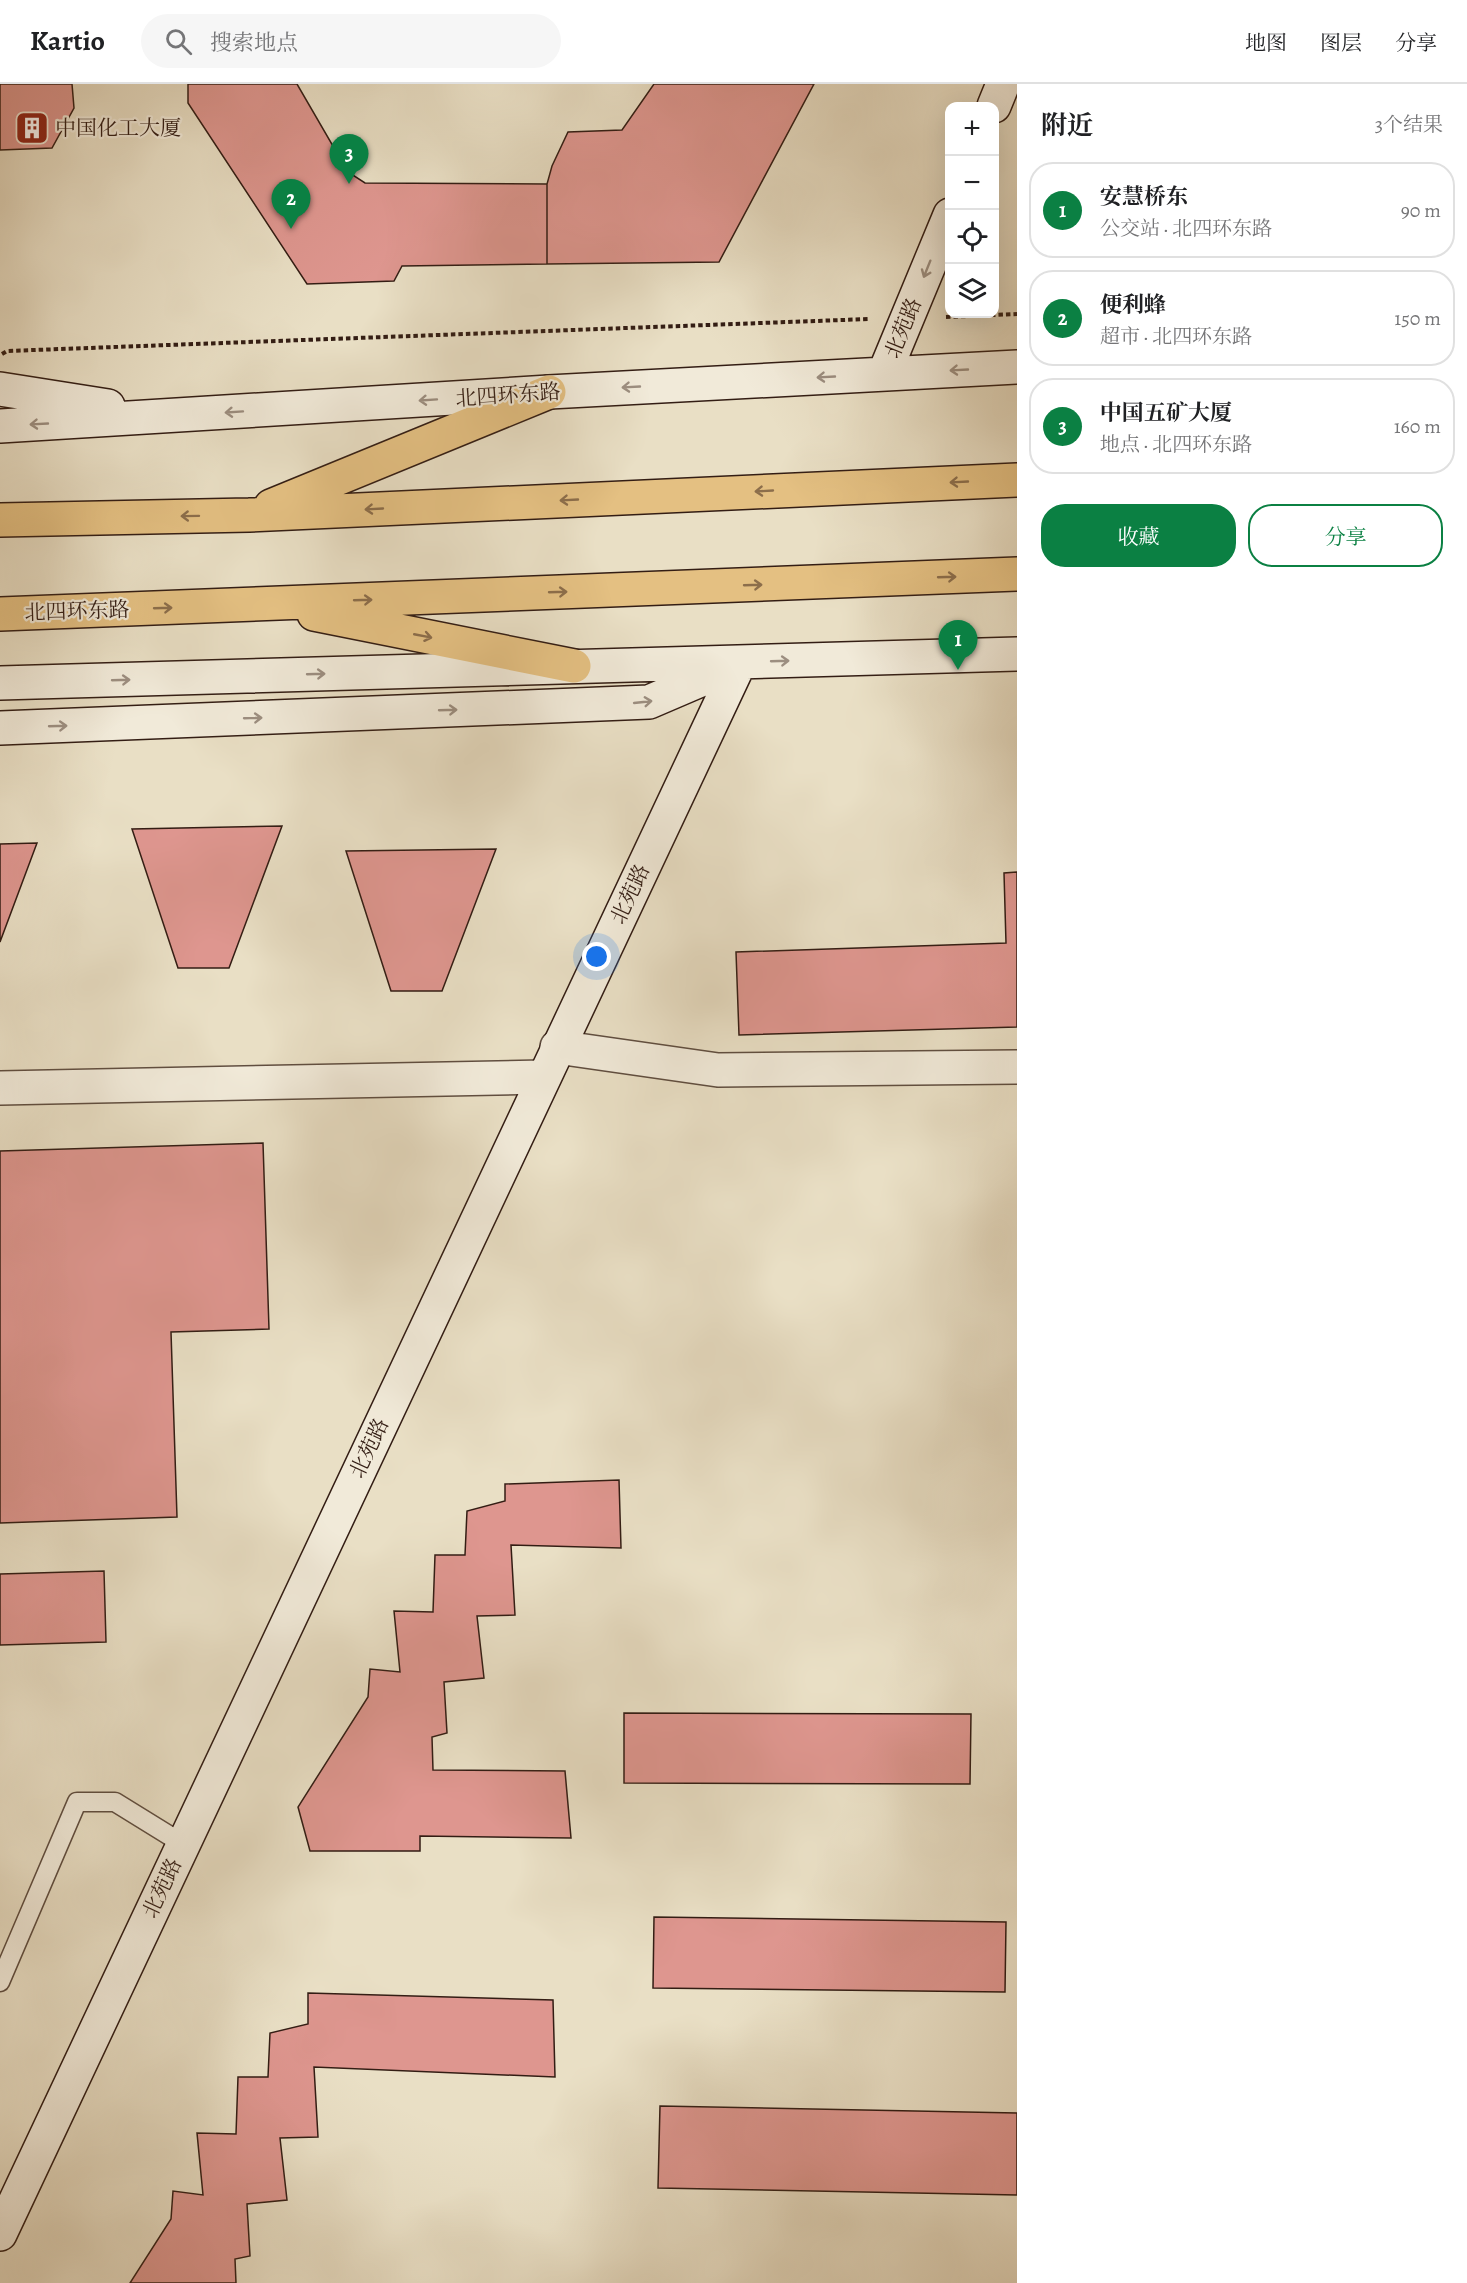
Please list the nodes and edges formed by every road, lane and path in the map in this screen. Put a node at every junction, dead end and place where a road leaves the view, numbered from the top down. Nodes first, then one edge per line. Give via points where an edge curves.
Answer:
1 (1003, 84) edge
2 (996, 102) edge
3 (945, 227) edge
4 (1017, 314) edge
5 (907, 318) junction
6 (0, 354) edge
7 (1017, 367) edge
8 (884, 374) junction
9 (0, 389) edge
10 (549, 392) junction
11 (175, 416) junction
12 (0, 426) edge
13 (1017, 480) edge
14 (249, 515) junction
15 (0, 520) edge
16 (1017, 574) edge
17 (262, 604) junction
18 (0, 614) edge
19 (1017, 654) edge
20 (740, 662) junction
21 (574, 666) junction
22 (0, 683) edge
23 (0, 728) edge
24 (557, 1047) junction
25 (1017, 1066) edge
26 (543, 1077) junction
27 (0, 1088) edge
28 (183, 1845) junction
29 (0, 1982) edge
30 (0, 2234) edge

1 - 2 street
3 -> 5 street, 北苑路
4 - 5 path
5 - 6 path
5 - 8 street, 北苑路
7 -> 8 street, 北四环东路
8 -> 10 street, 北四环东路
9 - 11 street
10 -> 11 street, 北四环东路
10 - 14 highway
11 -> 12 street, 北四环东路
13 -> 14 highway
14 -> 15 highway
17 -> 16 highway, 北四环东路
18 -> 17 highway, 北四环东路
17 -> 21 highway
20 -> 19 street
20 - 21 street
23 -> 20 street via 650,702
20 - 24 street, 北苑路
22 -> 21 street
24 - 25 street via 718,1070
24 - 26 street, 北苑路
26 - 27 street
26 - 28 street, 北苑路
28 - 29 lane via 115,1802 77,1802
28 - 30 street, 北苑路

